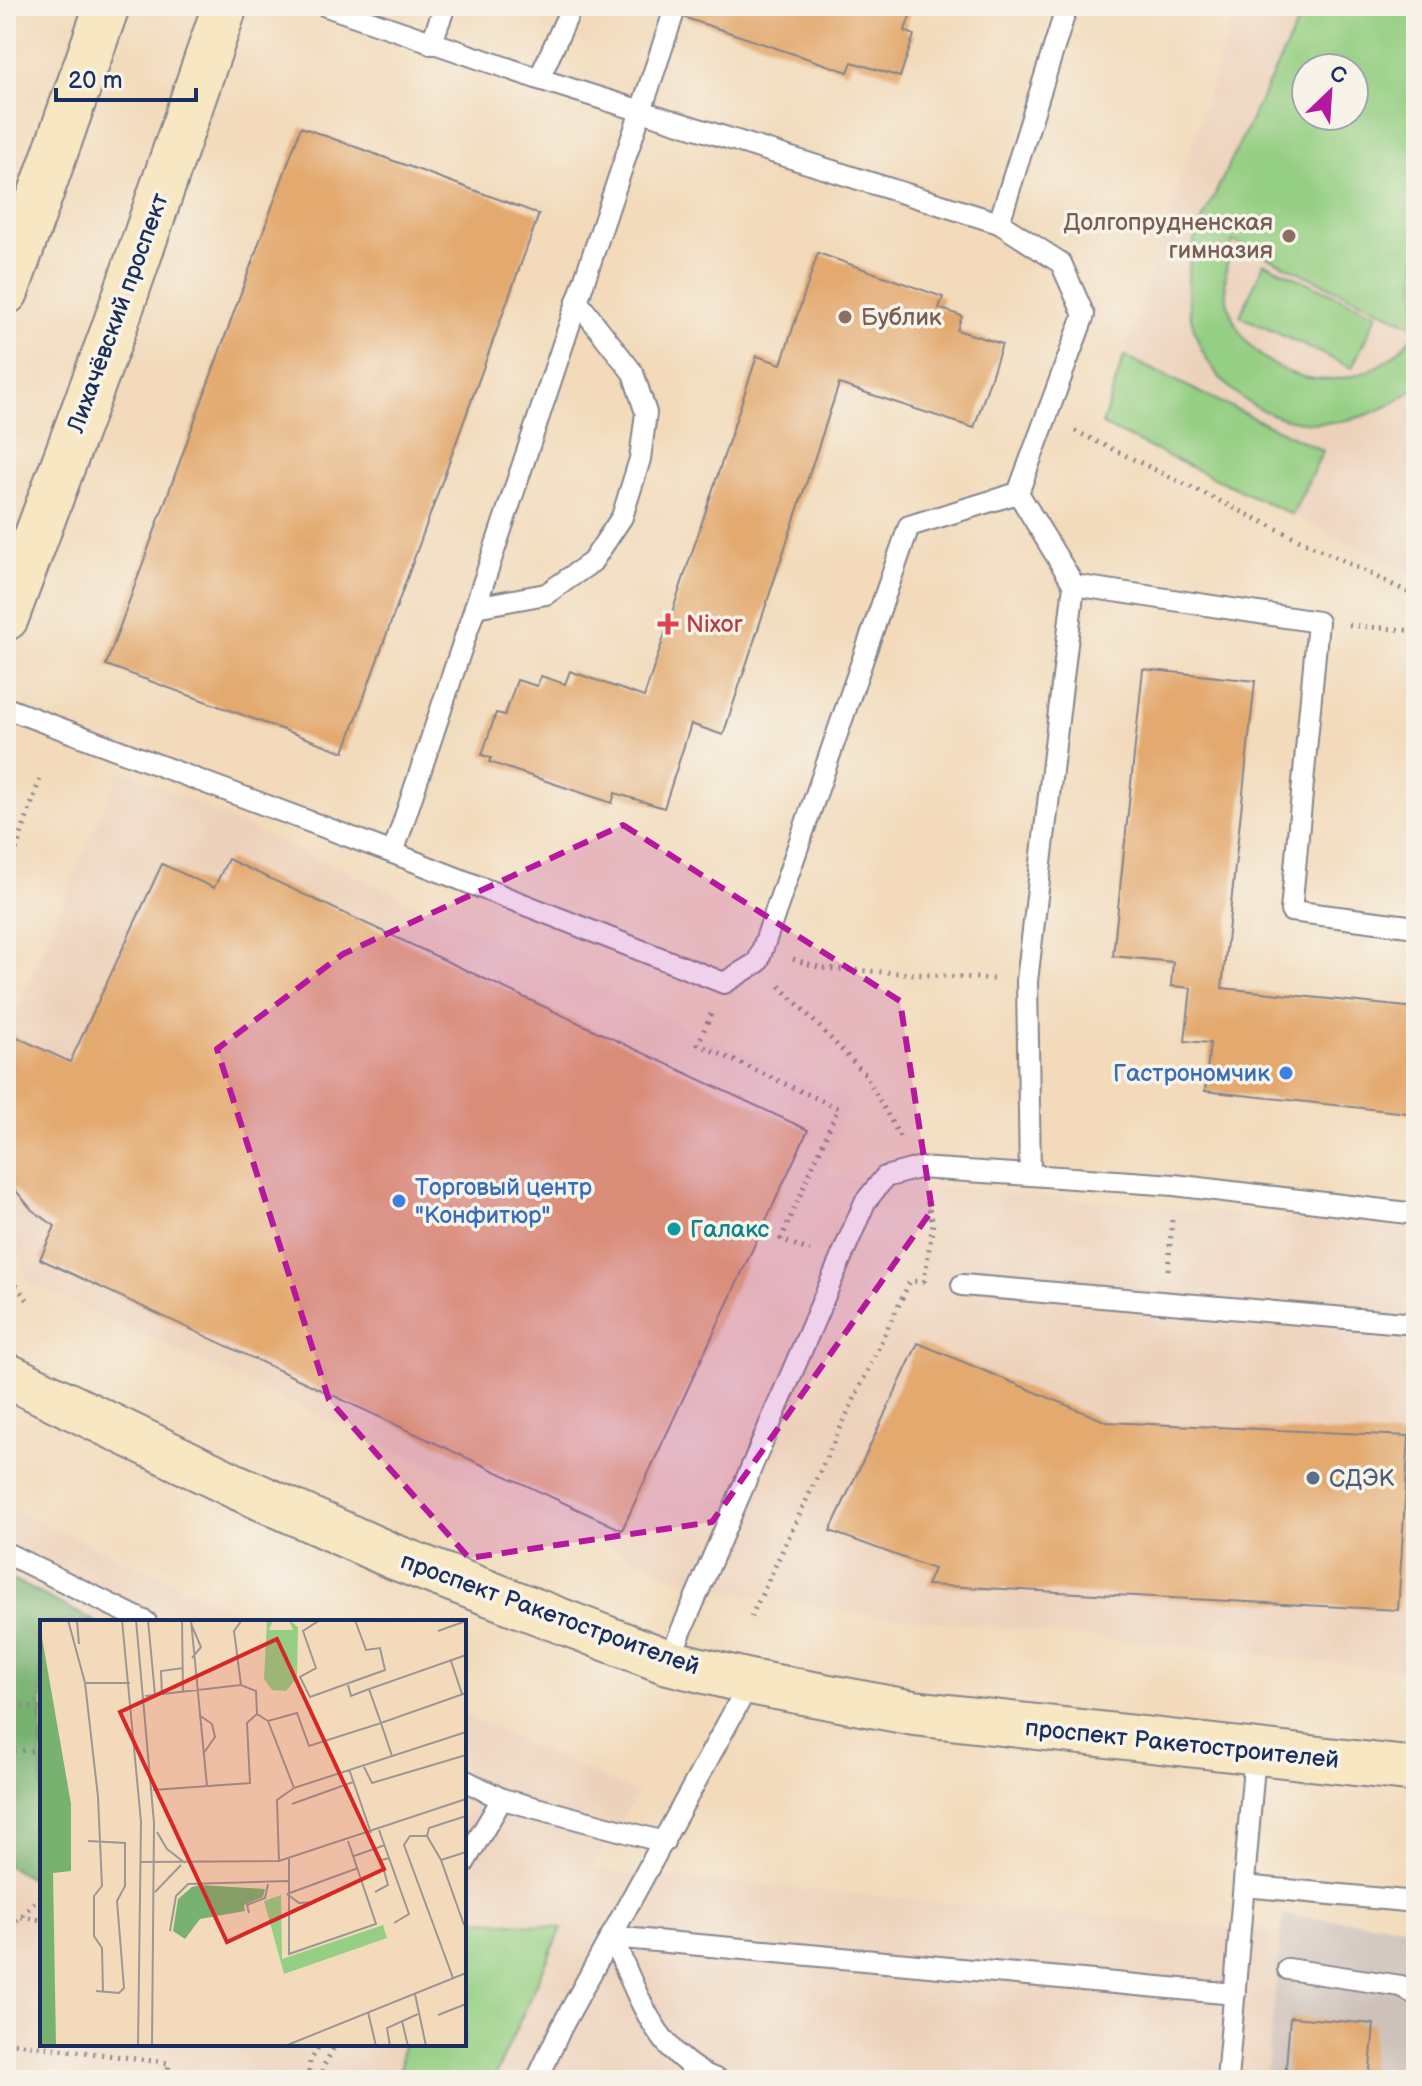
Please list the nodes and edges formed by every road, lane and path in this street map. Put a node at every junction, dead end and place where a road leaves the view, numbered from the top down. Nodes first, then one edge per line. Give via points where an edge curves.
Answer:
1 (107, 6) edge
2 (225, 6) edge
3 (326, 6) edge
4 (445, 6) edge
5 (572, 6) edge
6 (676, 6) edge
7 (1067, 6) edge
8 (376, 15) edge
9 (431, 44) junction
10 (539, 79) junction
11 (640, 111) junction
12 (999, 223) junction
13 (6, 292) edge
14 (577, 301) junction
15 (1046, 417) junction
16 (1018, 493) junction
17 (1074, 585) junction
18 (1416, 596) edge
19 (475, 607) junction
20 (6, 618) edge
21 (1318, 622) junction
22 (1416, 631) edge
23 (6, 708) edge
24 (41, 776) dead end
25 (393, 853) junction
26 (6, 880) edge
27 (1416, 927) edge
28 (759, 956) junction
29 (1027, 981) junction
30 (724, 983) junction
31 (918, 1168) junction
32 (1030, 1175) junction
33 (1174, 1185) junction
34 (1416, 1214) edge
35 (836, 1262) junction
36 (6, 1273) edge
37 (924, 1282) junction
38 (962, 1285) joint
39 (29, 1302) dead end
40 (1166, 1302) junction
41 (1416, 1324) edge
42 (6, 1375) edge
43 (6, 1553) edge
44 (751, 1617) dead end
45 (142, 1620) edge
46 (668, 1662) junction
47 (750, 1682) junction
48 (6, 1704) edge
49 (40, 1709) edge
50 (6, 1749) edge
51 (40, 1752) edge
52 (1255, 1754) junction
53 (1416, 1770) edge
54 (466, 1781) edge
55 (502, 1799) junction
56 (664, 1842) junction
57 (466, 1860) edge
58 (1244, 1886) junction
59 (40, 1896) edge
60 (1416, 1902) edge
61 (21, 1917) junction
62 (40, 1920) edge
63 (6, 1933) edge
64 (612, 1937) junction
65 (1288, 1969) dead end
66 (1235, 1994) junction
67 (1416, 1995) edge
68 (6, 2042) edge
69 (319, 2046) edge
70 (335, 2046) edge
71 (167, 2080) edge
72 (308, 2080) edge
73 (321, 2080) edge
74 (537, 2080) edge
75 (718, 2080) edge
76 (1227, 2080) edge

1 - 13 main road
2 - 20 main road, Лихачёвский проспект via 113,331
3 - 8 lane
4 - 9 lane
5 - 10 lane
6 - 11 lane
7 - 12 lane
8 - 9 lane
9 - 10 lane
10 - 11 lane
11 - 12 lane
11 - 14 lane
12 - 15 lane via 1061,263 1084,315
14 - 19 lane
14 - 19 lane via 633,373 646,413 640,459 622,517 592,562 546,594
15 - 16 lane
15 - 18 path
16 - 17 lane
16 - 28 lane via 909,526
17 - 21 lane
17 - 29 lane
19 - 25 lane
21 - 22 path
21 - 27 lane via 1291,911
23 - 25 lane
24 - 26 path
25 - 30 lane
28 - 29 path via 821,968
28 - 30 lane
28 - 31 path via 865,1074
29 - 32 lane
30 - 35 path via 698,1044 838,1108 781,1239
31 - 32 lane
31 - 35 lane via 885,1177 865,1202
31 - 37 path via 933,1223
32 - 33 lane
33 - 34 lane
33 - 40 path
35 - 46 lane
36 - 39 path
37 - 38 path
37 - 44 path via 910,1281
38 - 40 lane
40 - 41 lane
42 - 46 main road, проспект Ракетостроителей via 365,1545
43 - 45 lane
46 - 47 main road, проспект Ракетостроителей
47 - 52 main road, проспект Ракетостроителей via 914,1713
47 - 56 lane
48 - 49 path
50 - 51 path
52 - 53 main road, проспект Ракетостроителей
52 - 58 lane
54 - 55 lane
55 - 56 lane
55 - 57 lane
56 - 64 lane
58 - 60 lane
58 - 66 lane
59 - 61 path
61 - 62 path
61 - 63 path
64 - 66 lane
64 - 74 lane
64 - 75 lane via 652,2025 698,2073
65 - 67 lane via 1401,1986
66 - 76 lane
68 - 71 path via 169,2063
69 - 72 path
70 - 73 path

